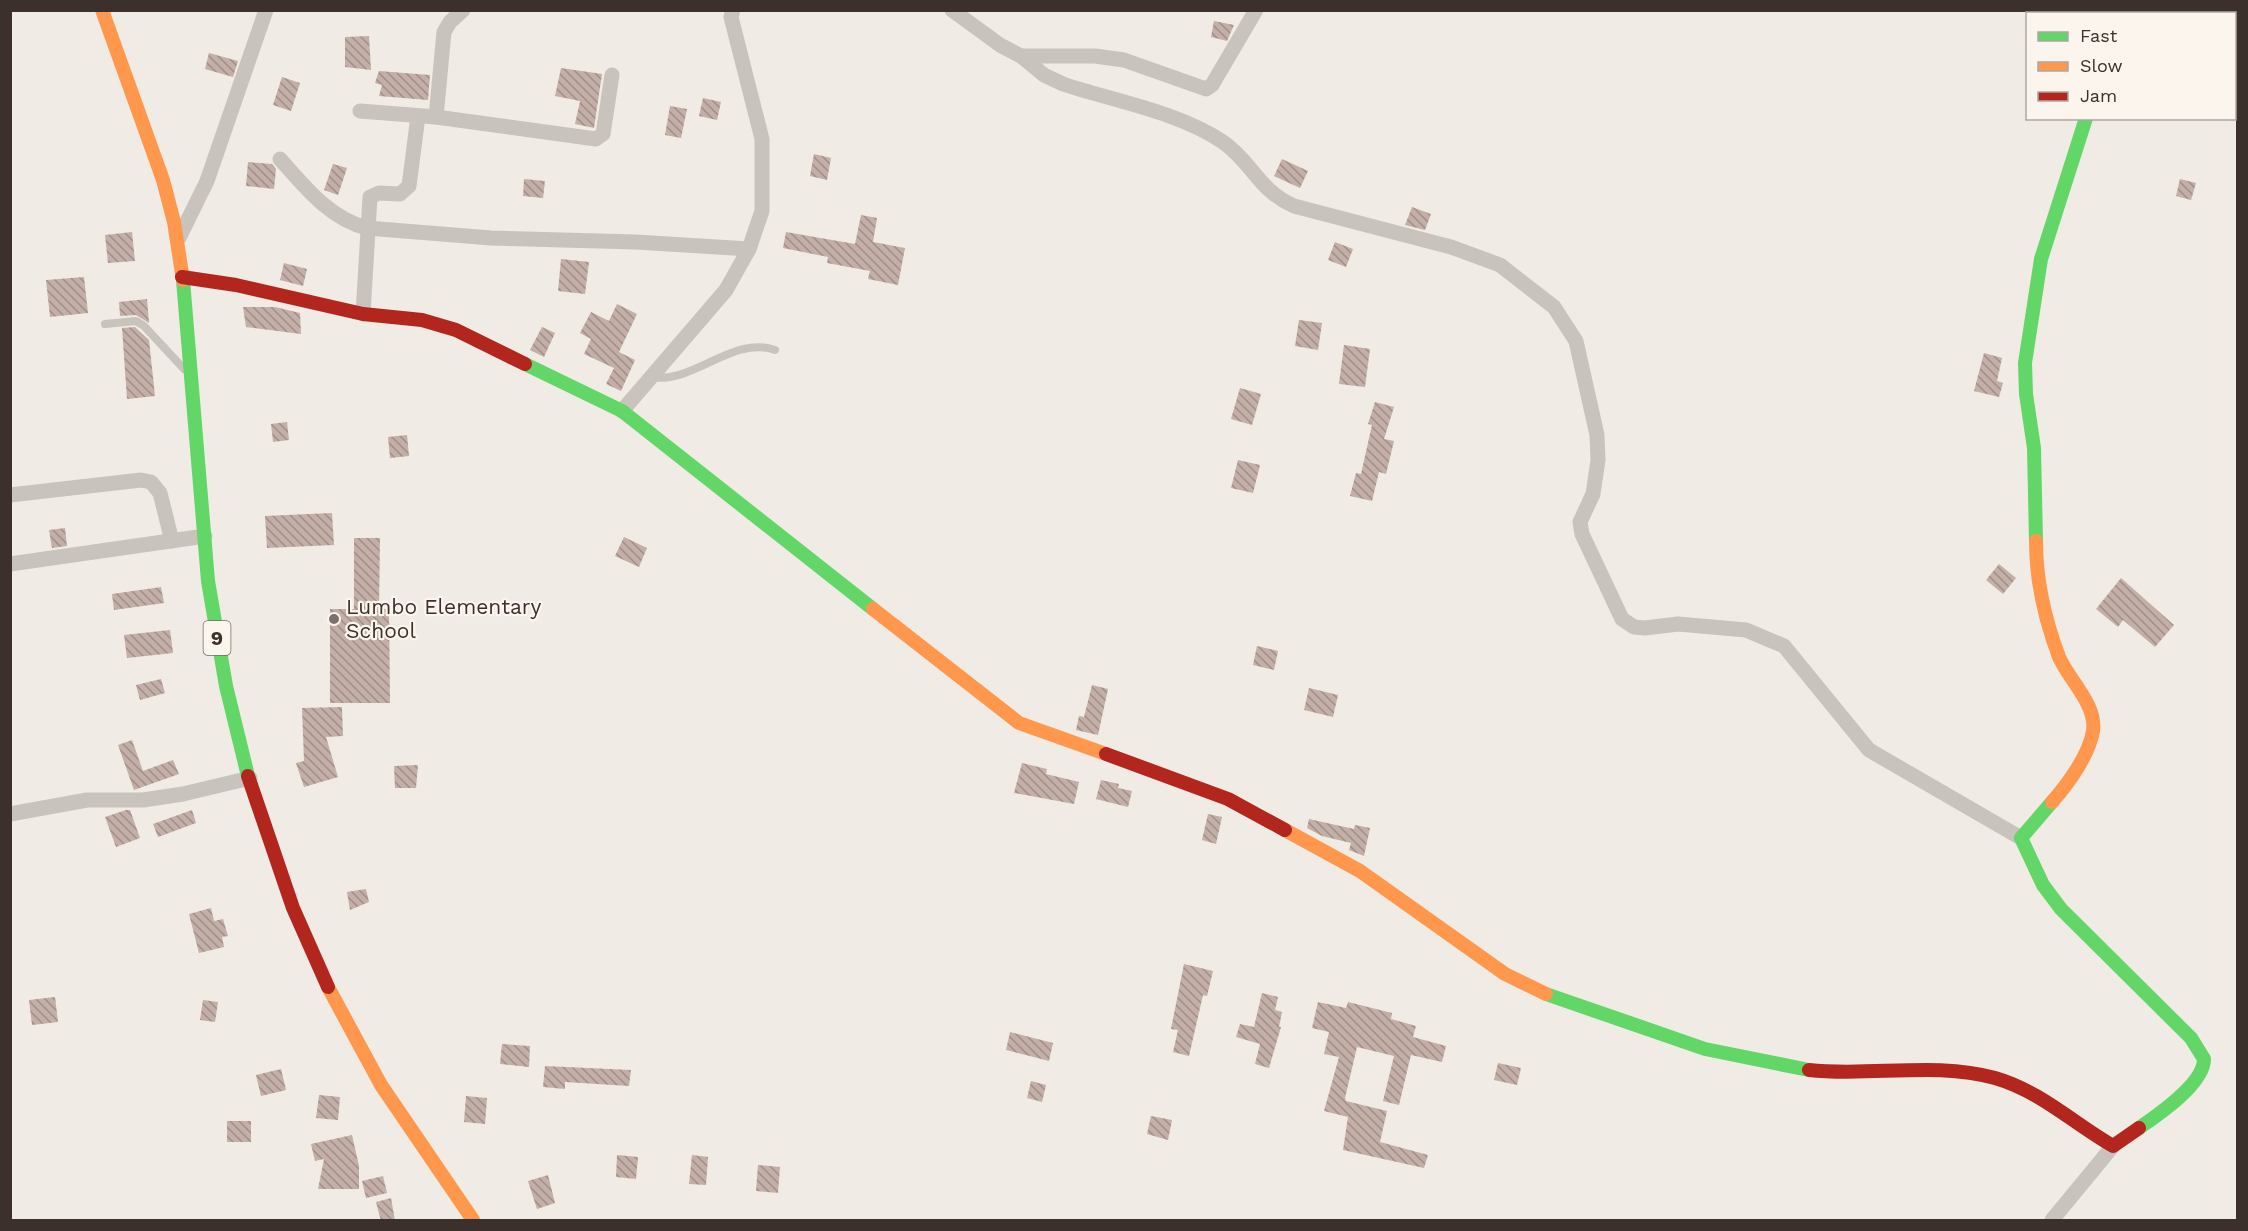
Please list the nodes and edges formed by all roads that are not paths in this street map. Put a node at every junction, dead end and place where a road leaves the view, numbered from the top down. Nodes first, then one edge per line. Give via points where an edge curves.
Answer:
1 (102, 10) edge
2 (266, 10) edge
3 (463, 10) edge
4 (952, 10) edge
5 (1256, 10) edge
6 (729, 13) edge
7 (1021, 56) junction
8 (612, 75) dead end
9 (360, 111) dead end
10 (418, 116) junction
11 (436, 117) junction
12 (2085, 120) edge
13 (280, 159) dead end
14 (367, 228) junction
15 (178, 240) junction
16 (749, 249) junction
17 (182, 277) junction
18 (363, 314) junction
19 (105, 324) dead end
20 (775, 350) dead end
21 (191, 376) junction
22 (651, 377) junction
23 (622, 411) junction
24 (10, 495) edge
25 (205, 536) junction
26 (172, 541) junction
27 (10, 564) edge
28 (250, 778) junction
29 (10, 814) edge
30 (2022, 838) junction
31 (2113, 1146) junction
32 (472, 1221) edge
33 (2052, 1221) edge

1 - 15 main road, 9 via 148,131
2 - 15 street via 207,180
3 - 11 street via 444,32
4 - 7 street
5 - 7 street via 1206,89 1125,60
6 - 16 street via 762,139 762,211
7 - 30 street via 1044,75 1063,84 1194,125 1238,155 1275,198 1451,247 1500,265 1527,284 1554,307 1576,342 1589,394 1598,460 1593,494 1581,522 1582,534 1622,619 1634,627 1645,628 1678,624 1746,630 1784,646 1869,750
8 - 11 street via 603,134 596,139
9 - 10 street
10 - 11 street
10 - 14 street via 409,186 400,194 372,194
12 - 30 main road via 2041,259 2025,363 2034,448 2040,597 2060,659 2092,714 2093,731 2083,757 2058,796
13 - 14 street via 334,213
14 - 16 street via 491,238
14 - 18 street
15 - 17 main road, 9
16 - 22 street via 726,290
17 - 18 main road
17 - 21 main road, 9
18 - 23 main road via 422,320 456,330
19 - 21 lane via 136,321
20 - 22 lane via 754,347 672,378
21 - 25 main road, 9
22 - 23 street
23 - 31 main road via 1019,723 1228,799 1360,871 1504,974 1552,997 1706,1049 1786,1067 1830,1072 1944,1071 1995,1078 2047,1100 2078,1126
24 - 26 street via 151,482 160,493
25 - 26 street
25 - 28 main road, 9 via 218,646
26 - 27 street
28 - 29 street via 183,794 143,800 87,800
28 - 32 main road, 9 via 284,884 337,1004 370,1067
30 - 31 main road via 2046,890 2072,921 2161,1004 2203,1055 2204,1067 2188,1089
31 - 33 street

